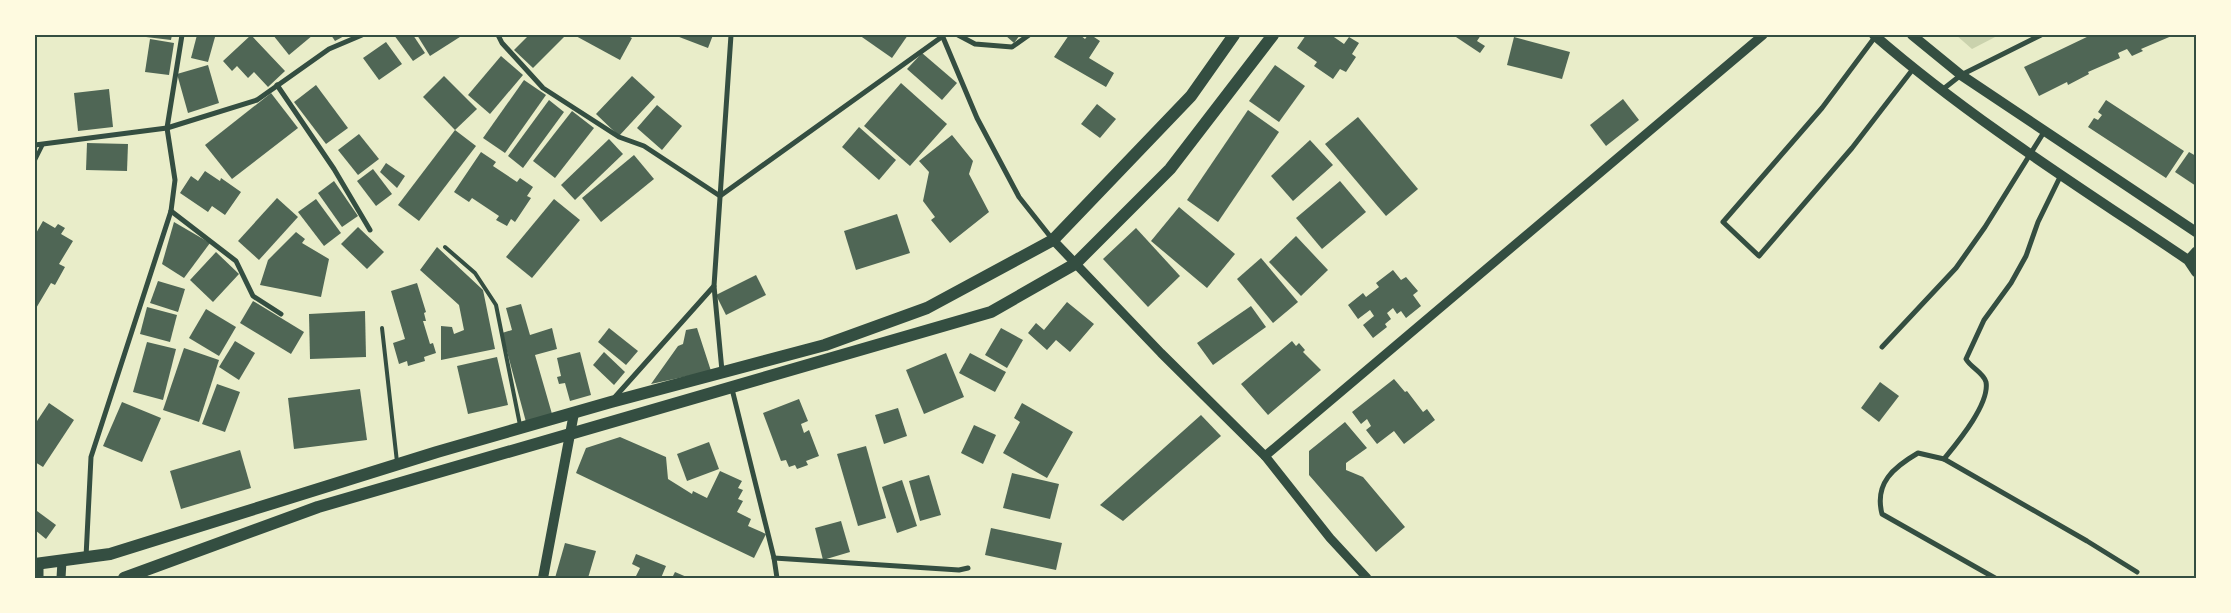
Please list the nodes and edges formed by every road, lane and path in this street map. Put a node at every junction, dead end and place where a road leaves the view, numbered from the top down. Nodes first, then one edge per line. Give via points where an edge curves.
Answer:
1 (182, 35) edge
2 (362, 35) edge
3 (498, 35) edge
4 (731, 35) edge
5 (942, 35) edge
6 (958, 35) edge
7 (1030, 35) edge
8 (1234, 35) edge
9 (1273, 35) edge
10 (1763, 35) edge
11 (1912, 35) edge
12 (2041, 35) edge
13 (1875, 36) edge
14 (1913, 69) junction
15 (1961, 75) junction
16 (277, 85) junction
17 (1942, 90) junction
18 (167, 128) junction
19 (2044, 132) junction
20 (43, 144) junction
21 (35, 145) edge
22 (2030, 154) junction
23 (35, 160) edge
24 (2062, 175) junction
25 (720, 196) junction
26 (171, 211) junction
27 (370, 230) dead end
28 (2196, 232) edge
29 (1053, 240) junction
30 (445, 247) dead end
31 (2196, 251) edge
32 (2188, 260) junction
33 (1075, 264) junction
34 (2196, 272) edge
35 (714, 286) junction
36 (281, 314) dead end
37 (382, 328) dead end
38 (1882, 347) dead end
39 (722, 374) junction
40 (732, 387) junction
41 (611, 402) junction
42 (574, 413) junction
43 (521, 428) junction
44 (569, 434) junction
45 (1265, 456) junction
46 (1944, 459) junction
47 (397, 464) junction
48 (86, 558) junction
49 (774, 558) junction
50 (62, 561) junction
51 (37, 563) edge
52 (968, 568) dead end
53 (2136, 572) dead end
54 (39, 578) edge
55 (61, 578) edge
56 (124, 578) edge
57 (543, 578) edge
58 (777, 578) edge
59 (1367, 578) edge
60 (1996, 578) edge

1 - 18 street
2 - 16 street via 329,49
3 - 25 street via 543,88 619,136 644,146
4 - 25 street
5 - 25 street
5 - 29 street via 977,118 1019,197
6 - 7 street via 975,44 1012,47
8 - 29 main road via 1191,96
9 - 33 main road via 1170,169
10 - 45 street
11 - 15 main road
12 - 15 street
13 - 14 main road
13 - 14 street via 1822,108 1723,222 1759,256 1852,148
14 - 17 main road
15 - 17 street
15 - 19 main road
16 - 18 street via 257,100
16 - 27 street via 334,169
17 - 22 main road
18 - 20 street
18 - 26 street via 175,180
19 - 22 street
19 - 28 main road
20 - 21 street
20 - 23 lane
22 - 24 main road
22 - 38 street via 1986,227 1956,268
24 - 32 main road
24 - 46 street via 2038,222 2026,256 1984,320 1966,359 1986,381 1984,394 1970,427
25 - 35 street
26 - 36 street via 236,261 253,296
26 - 48 street via 91,457
29 - 33 street
29 - 39 main road via 927,308 825,345
30 - 43 lane via 475,273 496,305
31 - 32 street
32 - 34 main road
33 - 40 main road via 991,312
33 - 45 street
35 - 39 street
35 - 41 street
37 - 47 lane
39 - 41 main road
40 - 44 main road
40 - 49 street
41 - 42 main road
42 - 43 main road
42 - 44 main road
43 - 47 main road
44 - 56 main road via 318,506
44 - 57 main road
45 - 59 street via 1330,538
46 - 53 street
46 - 60 street via 1918,453 1897,465 1885,481 1879,502 1882,514
47 - 48 main road via 110,554
48 - 50 main road
49 - 52 street via 887,567
49 - 58 street
50 - 51 main road
50 - 55 street
51 - 54 street

